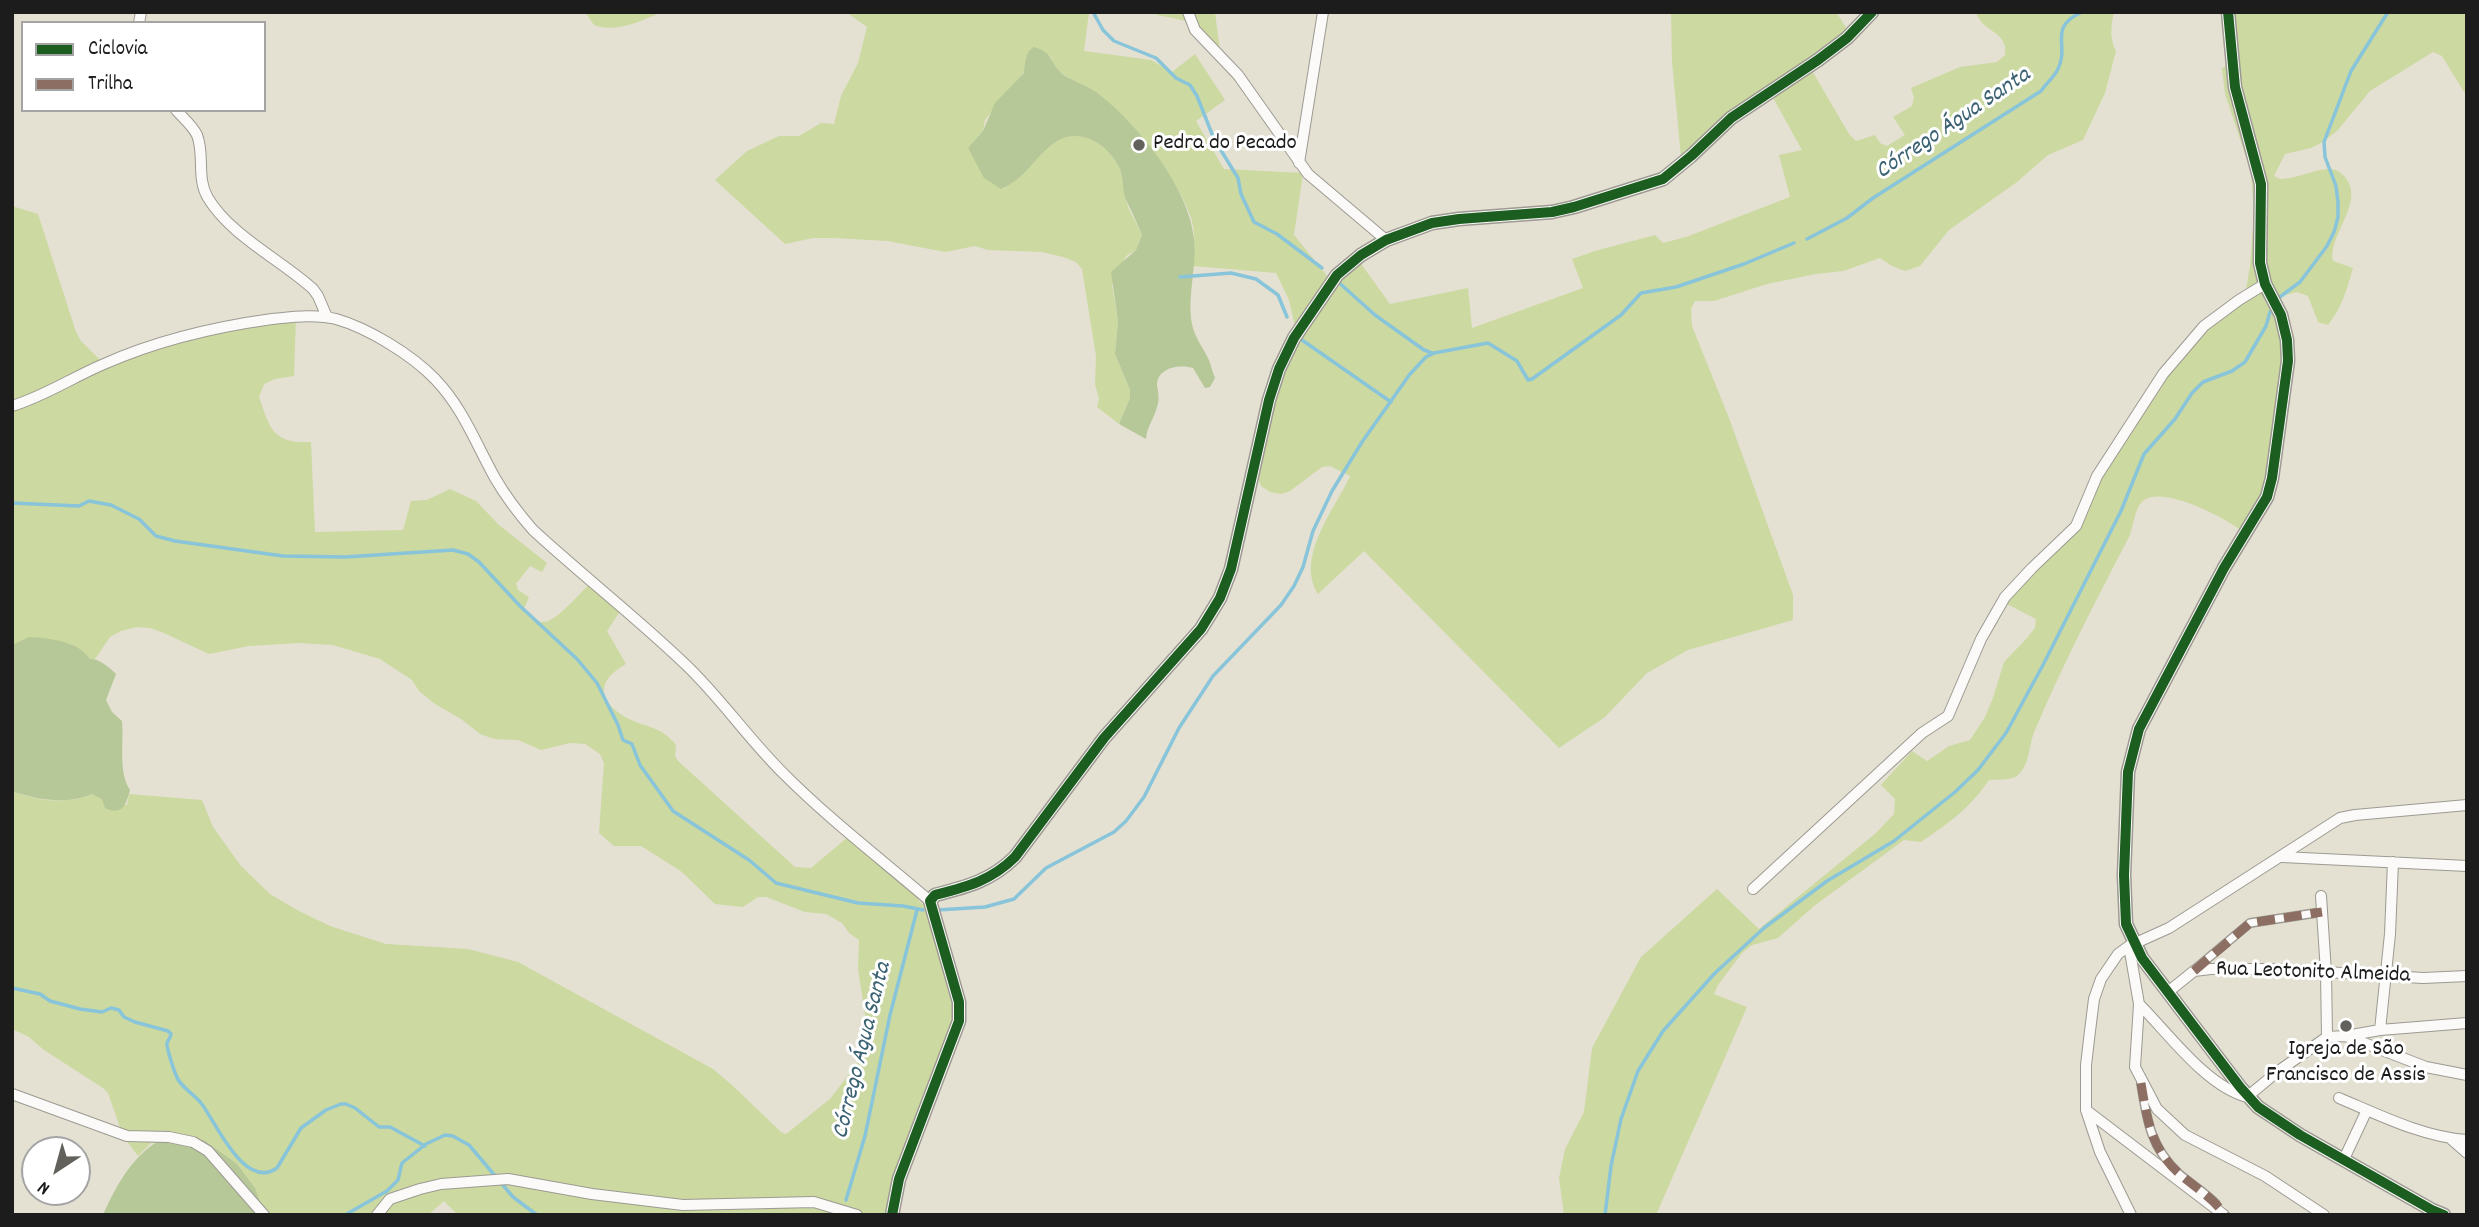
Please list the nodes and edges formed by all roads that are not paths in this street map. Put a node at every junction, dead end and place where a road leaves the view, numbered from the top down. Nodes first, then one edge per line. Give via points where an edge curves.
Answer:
1 (1188, 12) edge
2 (1323, 12) edge
3 (1872, 12) edge
4 (2228, 16) edge
5 (178, 112) edge
6 (1299, 163) junction
7 (1386, 240) junction
8 (2265, 284) junction
9 (327, 317) junction
10 (12, 406) edge
11 (2467, 805) edge
12 (2282, 857) junction
13 (2393, 862) junction
14 (2467, 866) edge
15 (1753, 889) dead end
16 (2321, 896) dead end
17 (930, 901) junction
18 (2322, 912) junction
19 (2132, 945) junction
20 (2193, 971) junction
21 (2326, 972) junction
22 (2387, 974) junction
23 (2467, 976) edge
24 (2168, 992) junction
25 (2139, 1004) junction
26 (2467, 1023) edge
27 (2380, 1030) junction
28 (2346, 1036) junction
29 (2327, 1037) junction
30 (2467, 1075) edge
31 (2141, 1083) junction
32 (12, 1094) edge
33 (2248, 1097) junction
34 (2339, 1097) dead end
35 (2086, 1110) junction
36 (2367, 1110) junction
37 (2451, 1139) junction
38 (2467, 1140) edge
39 (2467, 1153) edge
40 (2344, 1159) junction
41 (2437, 1213) edge
42 (264, 1215) edge
43 (377, 1215) edge
44 (857, 1215) edge
45 (892, 1215) edge
46 (2131, 1215) edge
47 (2224, 1215) edge
48 (2323, 1215) edge

1 - 6 street via 1195,30 1238,75
2 - 6 street
3 - 7 street via 1818,60 1731,118 1663,178 1552,212 1444,221
4 - 8 street via 2235,87 2261,184 2259,252
5 - 9 street via 196,133 202,186 211,202 235,228 313,289
6 - 7 street
7 - 17 street via 1337,275 1294,338 1279,369 1231,569 1201,629 1104,738 1015,858 980,883 935,895
8 - 15 street via 2204,326 2156,383 2097,476 2073,531 2032,568 1996,611 1948,716 1922,733
8 - 19 street via 2281,315 2288,361 2272,478 2267,497 2224,568 2134,743 2126,788 2124,875 2124,915
9 - 10 street via 223,326 176,338 102,364
9 - 17 street via 383,341 435,379 465,418 496,480 533,530 687,666 811,800
11 - 12 street via 2344,816
12 - 13 street
12 - 19 street via 2169,928
13 - 14 street
13 - 22 street
16 - 18 street
17 - 45 street via 956,992 959,1021 899,1179
18 - 20 street via 2250,923
18 - 21 street
19 - 24 street
19 - 25 street
19 - 35 street via 2118,954 2106,971 2094,999
20 - 21 street, Rua Leotonito Almeida
20 - 24 street, Rua Leotonito Almeida
21 - 22 street, Rua Leotonito Almeida
21 - 29 street
22 - 23 street, Rua Leotonito Almeida
22 - 27 street
24 - 33 street
25 - 31 street via 2135,1067
25 - 33 street via 2210,1076
26 - 27 street
27 - 28 street
28 - 29 street
28 - 30 street via 2426,1068
29 - 33 street
31 - 47 street via 2148,1127 2159,1152
31 - 48 street via 2157,1109 2185,1136 2265,1175
32 - 42 street via 127,1136 193,1142 208,1151
33 - 40 street via 2277,1120
34 - 36 street
35 - 46 street via 2100,1152
35 - 47 street
36 - 37 street
36 - 40 street
37 - 38 street
37 - 39 street
40 - 41 street
43 - 44 street via 390,1199 420,1189 508,1180 683,1205 814,1202

